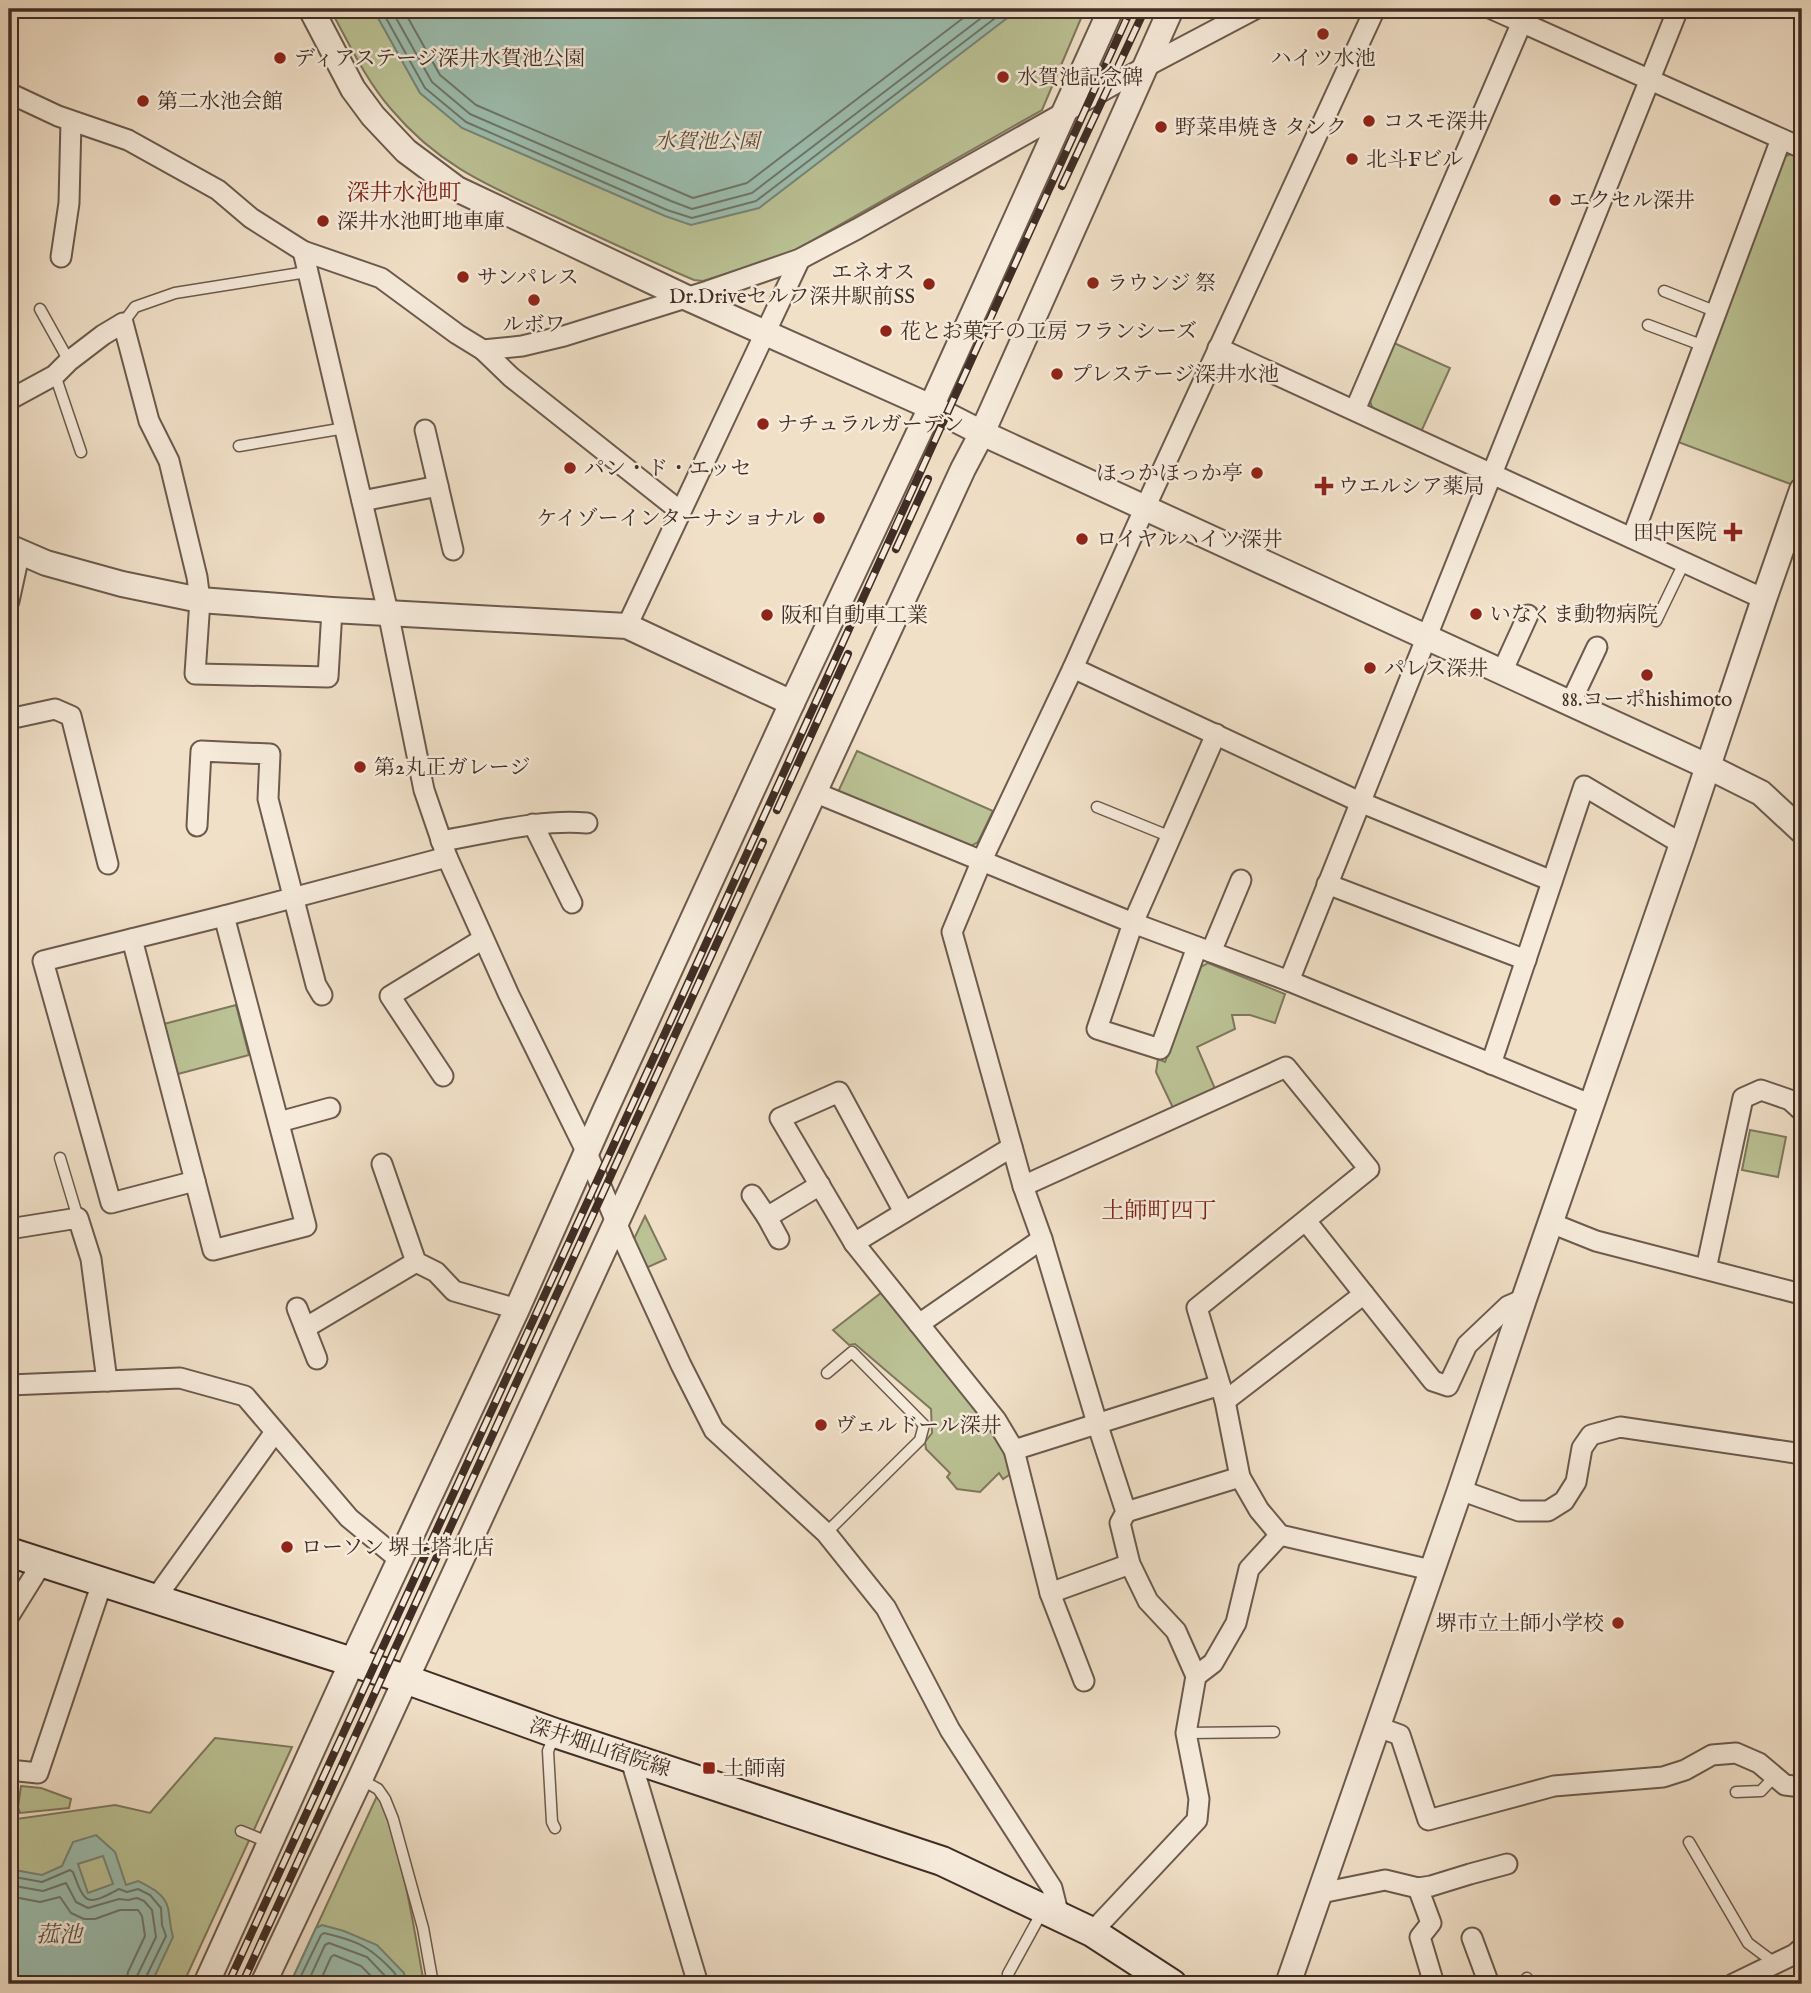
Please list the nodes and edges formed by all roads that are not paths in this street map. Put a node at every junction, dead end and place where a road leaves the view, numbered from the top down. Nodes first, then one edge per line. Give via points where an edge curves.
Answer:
1 (311, 9) edge
2 (1111, 9) edge
3 (1171, 9) edge
4 (1255, 9) edge
5 (1375, 9) edge
6 (1492, 9) edge
7 (1678, 9) edge
8 (1522, 22) junction
9 (1145, 67) junction
10 (1649, 80) junction
11 (9, 93) edge
12 (1065, 111) junction
13 (71, 121) junction
14 (1781, 139) junction
15 (1802, 149) edge
16 (303, 251) junction
17 (61, 257) dead end
18 (800, 259) junction
19 (307, 272) junction
20 (1664, 291) dead end
21 (685, 297) junction
22 (40, 309) dead end
23 (1717, 312) junction
24 (123, 323) junction
25 (1648, 325) dead end
26 (765, 332) junction
27 (1704, 346) junction
28 (1218, 348) junction
29 (483, 350) junction
30 (62, 368) junction
31 (9, 400) edge
32 (931, 407) junction
33 (1355, 410) junction
34 (345, 428) junction
35 (425, 430) dead end
36 (982, 433) junction
37 (239, 446) dead end
38 (81, 452) dead end
39 (1492, 475) junction
40 (438, 486) junction
41 (1802, 490) edge
42 (362, 501) junction
43 (1145, 508) junction
44 (680, 511) junction
45 (1632, 538) junction
46 (14, 549) edge
47 (453, 550) dead end
48 (1684, 563) junction
49 (1764, 599) junction
50 (200, 600) junction
51 (9, 601) edge
52 (332, 610) junction
53 (388, 612) junction
54 (1528, 615) dead end
55 (1656, 621) dead end
56 (627, 626) junction
57 (1427, 637) junction
58 (1597, 647) dead end
59 (1073, 668) junction
60 (1502, 672) junction
61 (792, 704) junction
62 (1570, 704) junction
63 (9, 719) edge
64 (1216, 734) junction
65 (1709, 767) junction
66 (814, 792) junction
67 (1360, 802) junction
68 (1097, 807) dead end
69 (587, 823) dead end
70 (533, 824) junction
71 (1800, 824) edge
72 (197, 826) dead end
73 (1171, 837) junction
74 (1682, 844) junction
75 (444, 849) junction
76 (982, 860) junction
77 (108, 864) dead end
78 (1241, 880) dead end
79 (1552, 881) junction
80 (1327, 884) junction
81 (293, 897) junction
82 (572, 903) dead end
83 (224, 916) junction
84 (1133, 923) junction
85 (132, 939) junction
86 (483, 939) junction
87 (1204, 949) junction
88 (1525, 960) junction
89 (1289, 981) junction
90 (322, 995) dead end
91 (1491, 1064) junction
92 (443, 1076) dead end
93 (1592, 1105) junction
94 (330, 1108) dead end
95 (1802, 1111) edge
96 (279, 1122) junction
97 (1012, 1147) junction
98 (586, 1153) junction
99 (60, 1158) dead end
100 (382, 1164) dead end
101 (195, 1181) junction
102 (820, 1185) junction
103 (1023, 1186) junction
104 (752, 1195) dead end
105 (904, 1212) junction
106 (767, 1217) junction
107 (78, 1218) junction
108 (1306, 1221) junction
109 (1551, 1223) junction
110 (616, 1224) junction
111 (9, 1229) edge
112 (1042, 1238) junction
113 (779, 1240) dead end
114 (854, 1243) junction
115 (415, 1262) junction
116 (1706, 1269) junction
117 (1802, 1290) edge
118 (1364, 1294) junction
119 (1524, 1299) junction
120 (297, 1308) dead end
121 (517, 1309) junction
122 (919, 1324) junction
123 (304, 1328) junction
124 (317, 1359) dead end
125 (827, 1373) dead end
126 (107, 1381) junction
127 (9, 1385) edge
128 (1222, 1393) junction
129 (1097, 1423) junction
130 (275, 1432) junction
131 (1014, 1450) junction
132 (1802, 1454) edge
133 (1240, 1477) junction
134 (1460, 1490) junction
135 (1126, 1512) junction
136 (826, 1533) junction
137 (1280, 1535) junction
138 (9, 1552) edge
139 (401, 1561) junction
140 (42, 1563) junction
141 (1130, 1564) junction
142 (1431, 1570) junction
143 (103, 1583) junction
144 (1050, 1592) junction
145 (155, 1600) junction
146 (9, 1616) edge
147 (352, 1662) junction
148 (1196, 1675) junction
149 (405, 1679) junction
150 (1084, 1681) dead end
151 (1378, 1727) junction
152 (1275, 1732) dead end
153 (555, 1734) junction
154 (1186, 1734) junction
155 (631, 1757) junction
156 (9, 1770) edge
157 (1774, 1776) junction
158 (360, 1779) junction
159 (1802, 1787) edge
160 (1735, 1792) dead end
161 (555, 1828) dead end
162 (241, 1831) dead end
163 (1689, 1842) dead end
164 (270, 1843) junction
165 (1507, 1864) dead end
166 (1419, 1888) junction
167 (1321, 1893) junction
168 (1052, 1912) junction
169 (1092, 1932) junction
170 (1472, 1938) dead end
171 (1800, 1955) edge
172 (1776, 1964) junction
173 (1008, 1975) dead end
174 (1739, 1983) edge
175 (206, 1984) edge
176 (263, 1984) edge
177 (433, 1984) edge
178 (698, 1984) edge
179 (1172, 1984) edge
180 (1288, 1984) edge
181 (1434, 1984) edge
182 (1489, 1984) edge

1 - 21 street via 353,89 406,151 457,188
2 - 12 street
3 - 9 street
4 - 9 street
5 - 28 street
6 - 8 street
7 - 10 street
8 - 10 street
8 - 33 street
9 - 12 street
9 - 36 street
10 - 14 street
10 - 39 street
11 - 13 street
12 - 18 street
12 - 32 street
13 - 16 street via 128,140 218,190 251,218
13 - 17 street via 69,202
14 - 15 street
14 - 23 street
16 - 19 street
16 - 29 street via 381,278
18 - 21 street
18 - 26 street
19 - 24 lane via 175,293 135,307
19 - 34 street
20 - 23 lane
21 - 26 street
21 - 29 street via 564,336
22 - 30 lane
23 - 27 street
24 - 30 street
24 - 50 street via 149,421 169,461
25 - 27 lane
26 - 32 street
26 - 44 street
27 - 45 street
28 - 33 street
28 - 43 street
29 - 44 street
30 - 31 street
30 - 38 lane
32 - 36 street
32 - 61 street
33 - 39 street
34 - 37 lane
34 - 42 street
35 - 40 street
36 - 43 street
36 - 66 street
39 - 45 street
39 - 57 street
40 - 42 street
40 - 47 street
41 - 49 street
42 - 53 street
43 - 57 street
43 - 59 street
44 - 56 street
45 - 48 street
46 - 50 street via 122,584
46 - 51 street
48 - 49 street
48 - 55 lane
49 - 65 street
50 - 52 street
50 - 52 street via 195,674 328,677
52 - 53 street
53 - 56 street
53 - 75 street via 424,790
54 - 60 street
56 - 61 street
57 - 60 street
57 - 67 street
58 - 62 street
59 - 64 street
59 - 76 street
60 - 62 street
61 - 98 street
62 - 65 street
63 - 77 street via 55,709 71,716
64 - 67 street
64 - 73 street
65 - 71 street via 1760,793
65 - 74 street
66 - 76 street
66 - 110 street
67 - 79 street
67 - 80 street
68 - 73 lane
69 - 70 street
70 - 75 street
70 - 82 street
72 - 81 street via 201,751 270,754 268,799
73 - 84 street
74 - 79 street via 1584,786
74 - 93 street
75 - 81 street
75 - 86 street
76 - 84 street
76 - 97 street via 952,932
78 - 87 street
79 - 88 street
80 - 88 street
80 - 89 street
81 - 83 street
81 - 90 street
83 - 85 street
83 - 96 street
84 - 87 street
84 - 87 street via 1097,1029 1160,1049
85 - 101 street
85 - 101 street via 43,961 111,1203
86 - 92 street via 390,996
86 - 98 street
87 - 89 street
88 - 91 street
89 - 91 street
91 - 93 street
93 - 109 street
94 - 96 street
95 - 116 street via 1790,1100 1761,1090 1742,1098
96 - 101 street via 306,1226 213,1250
97 - 103 street
97 - 105 street
98 - 110 street
98 - 121 street
99 - 107 lane
100 - 115 street
102 - 105 street via 780,1118 839,1092
102 - 106 street
102 - 114 street
103 - 108 street via 1286,1067 1369,1169
103 - 112 street
104 - 106 street
105 - 114 street
106 - 113 street
107 - 111 street
107 - 126 street via 90,1259
108 - 118 street
108 - 128 street via 1197,1308
109 - 116 street via 1596,1241
109 - 119 street
110 - 136 street via 714,1430
110 - 149 street
112 - 122 street
112 - 129 street
114 - 122 street
115 - 121 street via 436,1272 454,1291
115 - 123 street
116 - 117 street via 1801,1294
118 - 119 street via 1433,1381 1448,1386 1466,1345 1508,1306
118 - 128 street
119 - 134 street
120 - 123 street
121 - 139 street
122 - 131 street via 996,1420
123 - 124 street
125 - 136 lane via 852,1352 924,1424 920,1440
126 - 127 street
126 - 130 street via 180,1378 245,1396
128 - 129 street
128 - 133 street
129 - 131 street
129 - 135 street
130 - 139 street via 349,1518
130 - 145 street
131 - 144 street
132 - 134 street via 1620,1427 1591,1435 1582,1448 1576,1482 1564,1501 1548,1510 1519,1511
133 - 135 street
133 - 137 street
134 - 142 street
135 - 141 street via 1119,1523
136 - 168 street via 886,1608 950,1730 1052,1888
137 - 142 street
137 - 148 street via 1249,1569 1236,1623 1213,1662
138 - 140 main road, 深井畑山宿院線
139 - 147 street
140 - 143 main road, 深井畑山宿院線
140 - 146 street
141 - 144 street
141 - 148 street via 1148,1601 1176,1631
142 - 151 street
143 - 145 main road, 深井畑山宿院線
143 - 156 street via 38,1773
144 - 150 street
145 - 147 main road, 深井畑山宿院線
147 - 149 main road, 深井畑山宿院線
147 - 164 street
148 - 154 street
149 - 153 main road, 深井畑山宿院線
149 - 158 street
151 - 157 street via 1400,1735 1428,1820 1554,1786 1663,1777 1712,1755 1736,1753
151 - 167 street
152 - 154 lane
153 - 155 main road, 深井畑山宿院線
153 - 161 lane via 548,1751
154 - 169 street via 1199,1799 1197,1820
155 - 168 main road, 深井畑山宿院線 via 942,1861
155 - 178 street
157 - 159 street via 1785,1785
157 - 160 lane via 1761,1791
158 - 176 street
158 - 177 lane via 378,1789 393,1819
162 - 164 lane
163 - 172 lane via 1748,1943
164 - 175 street
165 - 166 street
166 - 167 street via 1385,1880
166 - 181 street via 1431,1923 1420,1937
167 - 180 street
168 - 169 main road, 深井畑山宿院線
168 - 173 lane
169 - 179 main road, 深井畑山宿院線
170 - 182 street
171 - 172 street
172 - 174 street

